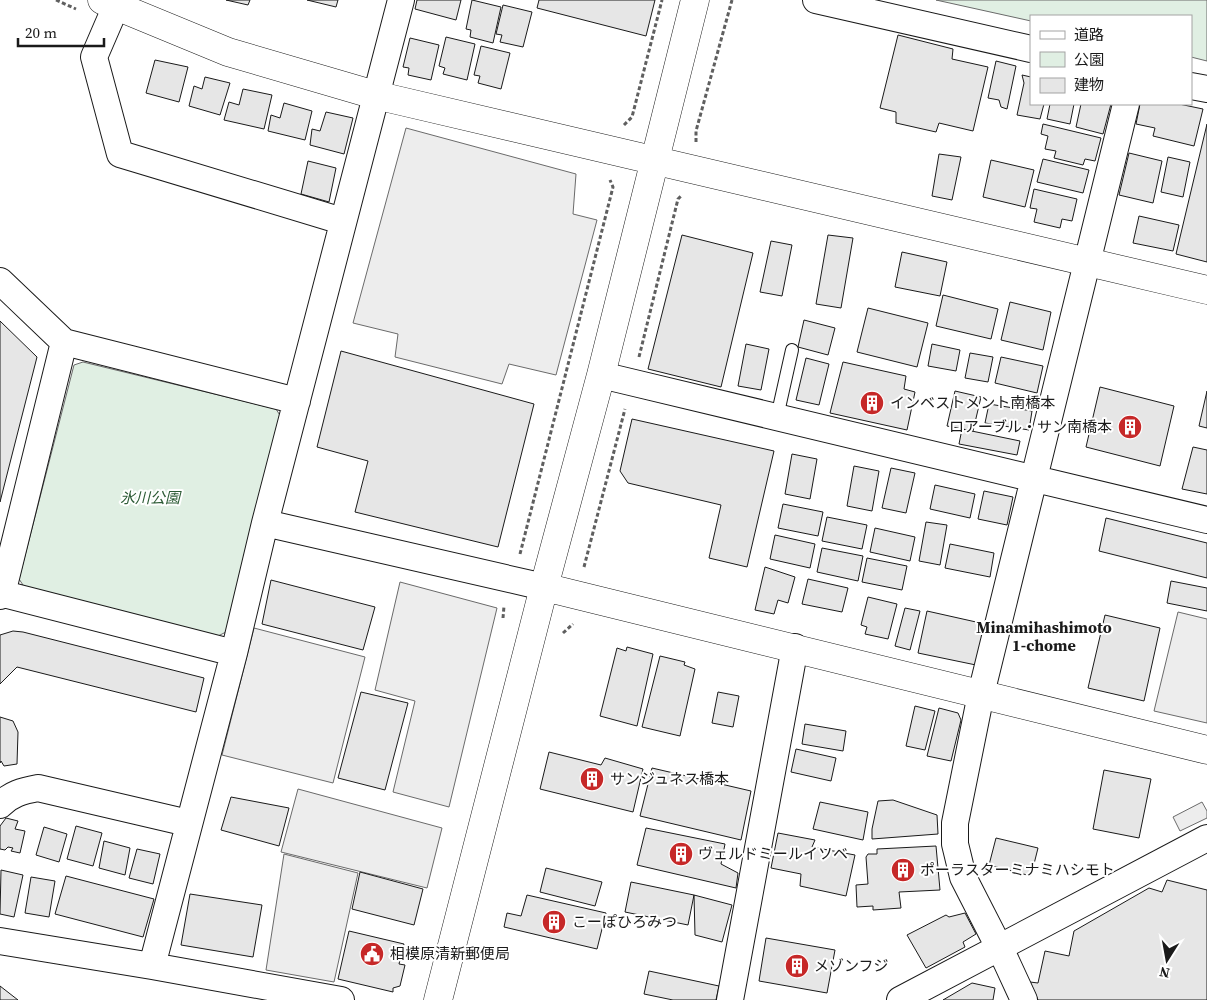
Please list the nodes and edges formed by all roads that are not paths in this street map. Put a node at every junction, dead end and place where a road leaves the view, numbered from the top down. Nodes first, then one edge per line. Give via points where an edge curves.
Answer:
1 (401, 0) edge
2 (694, 0) edge
3 (816, 0) edge
4 (109, 3) edge
5 (906, 10) edge
6 (1030, 49) edge
7 (1192, 86) edge
8 (1207, 89) edge
9 (375, 95) junction
10 (1126, 105) edge
11 (654, 160) junction
12 (342, 221) junction
13 (1087, 262) junction
14 (0, 281) edge
15 (1207, 290) edge
16 (64, 342) junction
17 (792, 350) dead end
18 (601, 375) junction
19 (297, 402) junction
20 (777, 417) junction
21 (1033, 478) junction
22 (1207, 520) edge
23 (265, 523) junction
24 (544, 587) junction
25 (1, 594) edge
26 (795, 647) junction
27 (234, 654) junction
28 (981, 694) junction
29 (1207, 750) edge
30 (0, 805) edge
31 (188, 823) junction
32 (1207, 838) edge
33 (0, 941) edge
34 (998, 947) junction
35 (152, 966) junction
36 (341, 1000) edge
37 (438, 1000) edge
38 (730, 1000) edge
39 (900, 1000) edge
40 (1024, 1000) edge

1 - 9 street
2 - 11 street
3 - 5 street
4 - 9 street via 228,52
4 - 12 street via 94,57 120,154
5 - 6 street
7 - 8 street
9 - 11 street
9 - 12 street
10 - 13 street
11 - 13 street
11 - 18 street
12 - 19 street
13 - 15 street
13 - 21 street
14 - 16 street
16 - 19 street
16 - 25 street
17 - 20 lane
18 - 20 street
18 - 24 street
19 - 23 street
20 - 21 street
21 - 22 street
21 - 28 street
23 - 24 street
23 - 27 street
24 - 26 street
24 - 37 street
25 - 27 street
26 - 28 street
26 - 38 street
27 - 31 street
28 - 29 street
28 - 34 street via 956,818 955,844 963,877
30 - 31 street via 8,797 38,788
31 - 35 street
32 - 34 street
33 - 35 street
34 - 39 street
34 - 40 street
35 - 36 street

